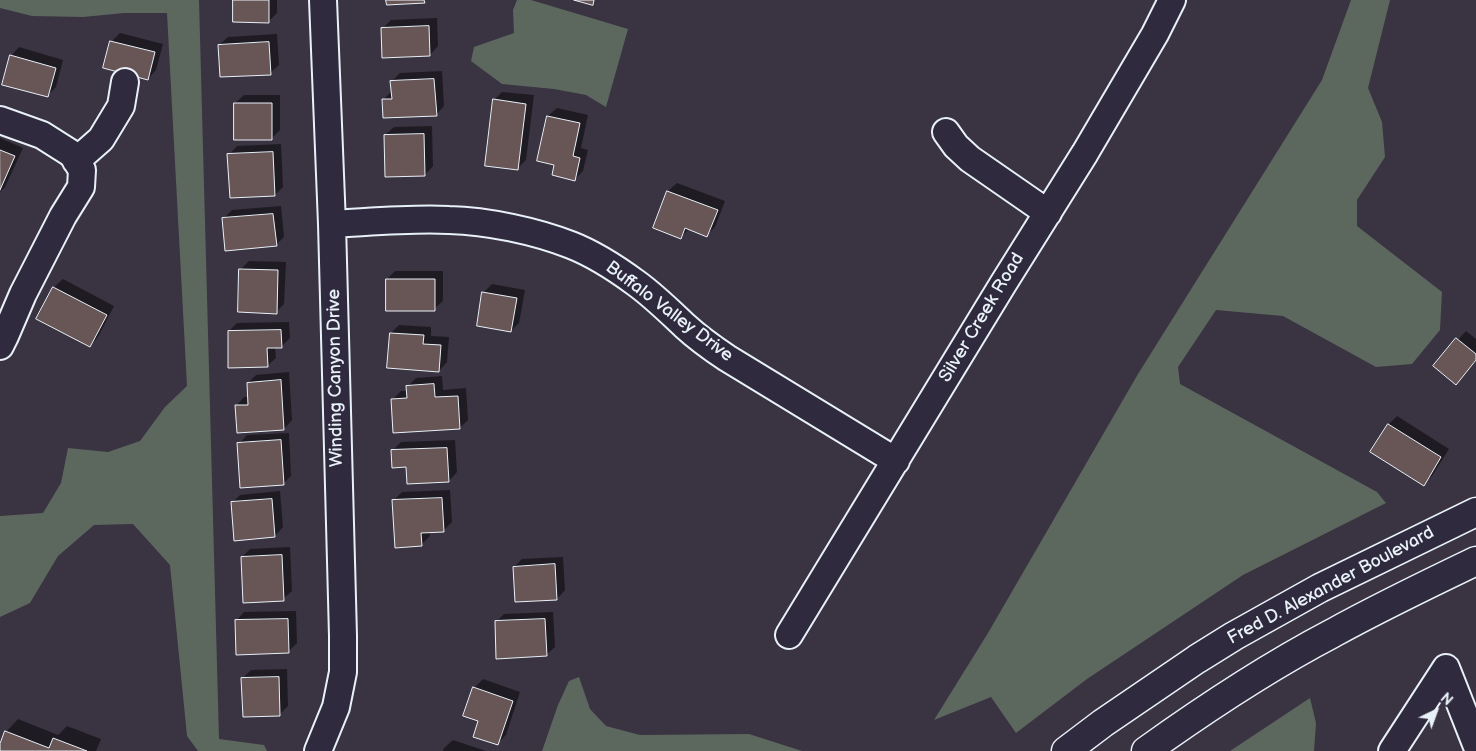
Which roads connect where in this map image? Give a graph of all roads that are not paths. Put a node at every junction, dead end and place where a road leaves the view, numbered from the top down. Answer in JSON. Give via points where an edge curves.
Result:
{"nodes":[{"id":1,"x":324,"y":0,"type":"edge"},
{"id":2,"x":1172,"y":0,"type":"edge"},
{"id":3,"x":125,"y":82,"type":"dead end"},
{"id":4,"x":0,"y":120,"type":"edge"},
{"id":5,"x":946,"y":132,"type":"dead end"},
{"id":6,"x":76,"y":161,"type":"junction"},
{"id":7,"x":1048,"y":213,"type":"junction"},
{"id":8,"x":332,"y":224,"type":"junction"},
{"id":9,"x":0,"y":346,"type":"edge"},
{"id":10,"x":896,"y":461,"type":"junction"},
{"id":11,"x":1476,"y":512,"type":"edge"},
{"id":12,"x":1476,"y":561,"type":"edge"},
{"id":13,"x":789,"y":635,"type":"dead end"},
{"id":14,"x":1476,"y":744,"type":"edge"},
{"id":15,"x":318,"y":751,"type":"edge"},
{"id":16,"x":1066,"y":751,"type":"edge"},
{"id":17,"x":1146,"y":751,"type":"edge"},
{"id":18,"x":1392,"y":751,"type":"edge"}],
"edges":[{"from":1,"to":8,"type":"street","name":"Winding Canyon Drive"},
{"from":2,"to":7,"type":"street","name":"Silver Creek Road"},
{"from":3,"to":6,"type":"street","via":[[122,106],[101,139]]},
{"from":4,"to":6,"type":"street","via":[[42,135],[72,154]]},
{"from":5,"to":7,"type":"street","via":[[970,159]]},
{"from":6,"to":9,"type":"street","via":[[82,170],[81,187],[22,294]]},
{"from":7,"to":10,"type":"street","name":"Silver Creek Road"},
{"from":8,"to":10,"type":"street","name":"Buffalo Valley Drive","via":[[450,220],[506,226],[587,252],[636,283],[707,345]]},
{"from":8,"to":15,"type":"street","name":"Winding Canyon Drive","via":[[344,636],[343,672],[336,706]]},
{"from":10,"to":13,"type":"street","name":"Silver Creek Road"},
{"from":11,"to":16,"type":"main road","name":"Fred D. Alexander Boulevard","via":[[1320,588],[1227,641]]},
{"from":12,"to":17,"type":"main road","via":[[1332,633],[1194,717]]},
{"from":14,"to":18,"type":"street","via":[[1446,668]]}]}
